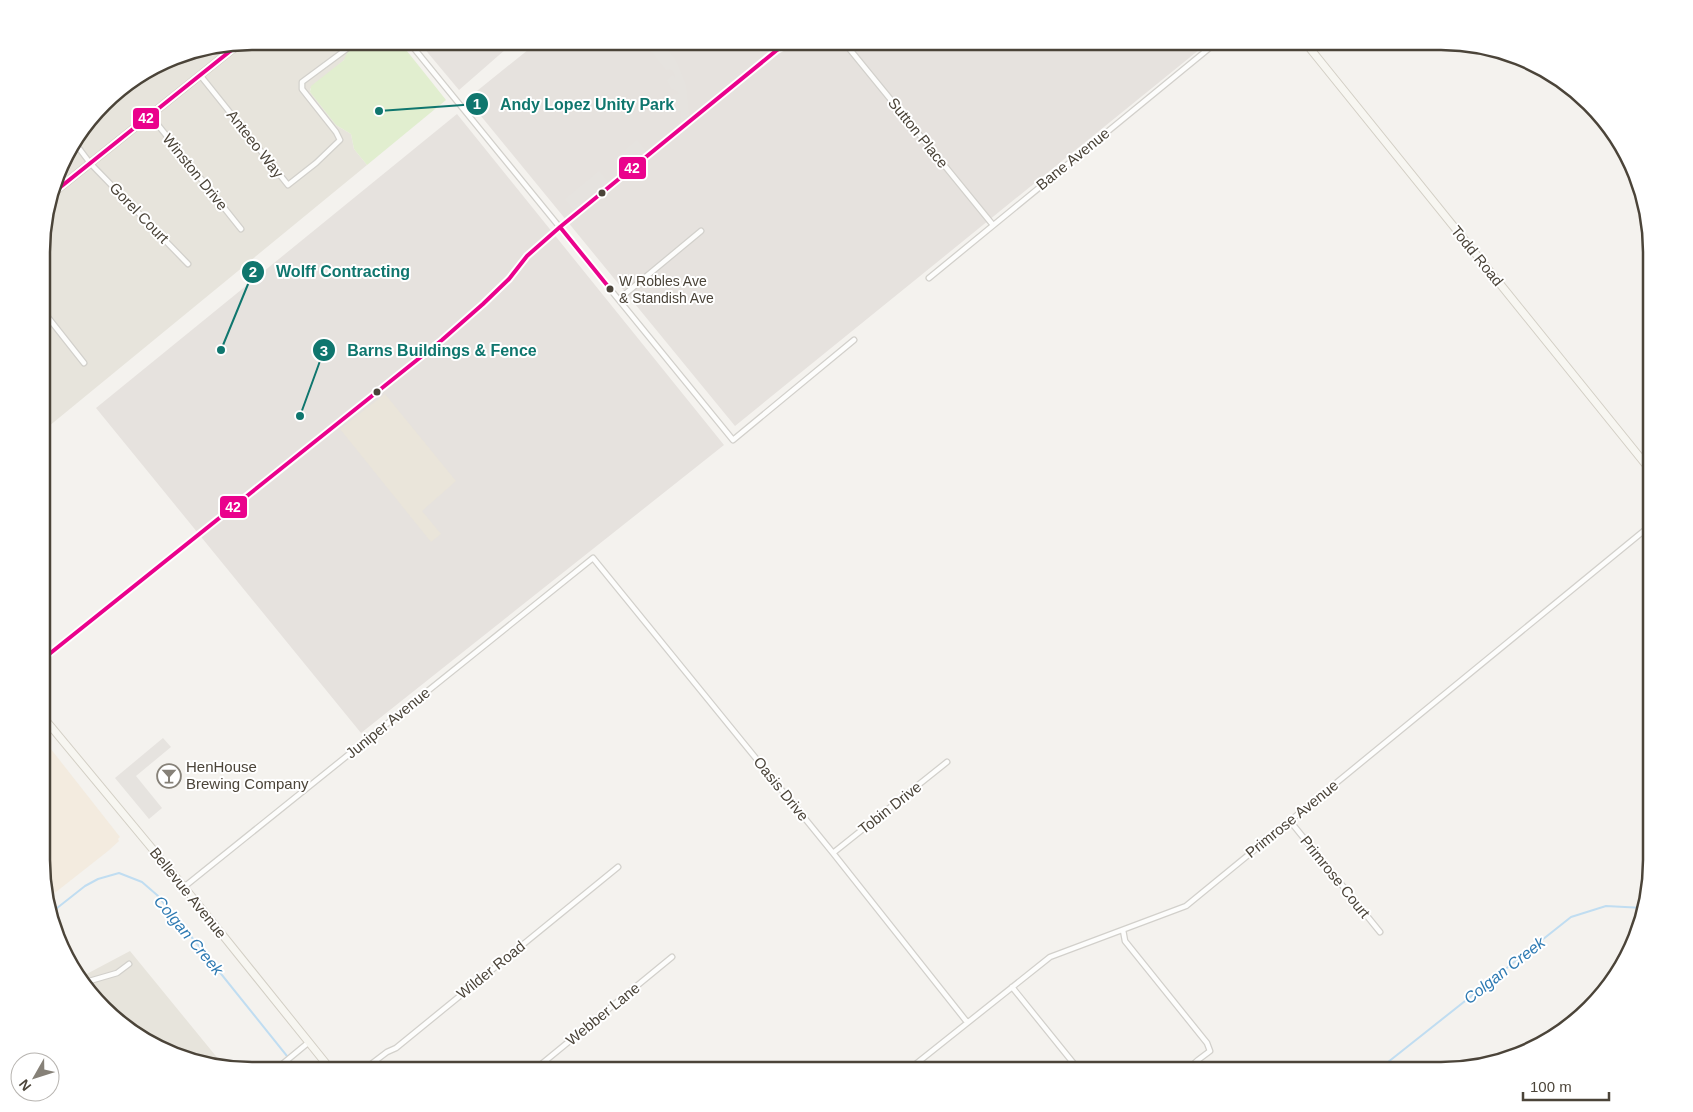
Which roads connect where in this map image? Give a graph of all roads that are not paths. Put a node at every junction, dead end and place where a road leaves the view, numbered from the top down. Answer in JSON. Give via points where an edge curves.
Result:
{"nodes":[{"id":1,"x":345,"y":50,"type":"edge"},
{"id":2,"x":415,"y":50,"type":"edge"},
{"id":3,"x":776,"y":50,"type":"edge"},
{"id":4,"x":850,"y":50,"type":"edge"},
{"id":5,"x":1207,"y":50,"type":"edge"},
{"id":6,"x":1311,"y":50,"type":"edge"},
{"id":7,"x":230,"y":51,"type":"edge"},
{"id":8,"x":200,"y":75,"type":"junction"},
{"id":9,"x":150,"y":115,"type":"junction"},
{"id":10,"x":79,"y":148,"type":"edge"},
{"id":11,"x":90,"y":163,"type":"junction"},
{"id":12,"x":61,"y":186,"type":"edge"},
{"id":13,"x":993,"y":225,"type":"junction"},
{"id":14,"x":560,"y":226,"type":"junction"},
{"id":15,"x":241,"y":229,"type":"dead end"},
{"id":16,"x":701,"y":231,"type":"dead end"},
{"id":17,"x":188,"y":264,"type":"dead end"},
{"id":18,"x":929,"y":278,"type":"dead end"},
{"id":19,"x":619,"y":299,"type":"junction"},
{"id":20,"x":50,"y":320,"type":"edge"},
{"id":21,"x":854,"y":340,"type":"dead end"},
{"id":22,"x":84,"y":363,"type":"dead end"},
{"id":23,"x":1643,"y":461,"type":"edge"},
{"id":24,"x":1643,"y":532,"type":"edge"},
{"id":25,"x":593,"y":558,"type":"joint"},
{"id":26,"x":50,"y":653,"type":"edge"},
{"id":27,"x":50,"y":725,"type":"edge"},
{"id":28,"x":948,"y":762,"type":"dead end"},
{"id":29,"x":1290,"y":821,"type":"junction"},
{"id":30,"x":833,"y":853,"type":"junction"},
{"id":31,"x":618,"y":867,"type":"dead end"},
{"id":32,"x":184,"y":887,"type":"junction"},
{"id":33,"x":1123,"y":930,"type":"junction"},
{"id":34,"x":1380,"y":932,"type":"dead end"},
{"id":35,"x":672,"y":957,"type":"dead end"},
{"id":36,"x":129,"y":964,"type":"dead end"},
{"id":37,"x":90,"y":981,"type":"edge"},
{"id":38,"x":1012,"y":987,"type":"junction"},
{"id":39,"x":968,"y":1022,"type":"junction"},
{"id":40,"x":309,"y":1042,"type":"junction"},
{"id":41,"x":284,"y":1062,"type":"edge"},
{"id":42,"x":325,"y":1062,"type":"edge"},
{"id":43,"x":374,"y":1062,"type":"edge"},
{"id":44,"x":544,"y":1062,"type":"edge"},
{"id":45,"x":917,"y":1062,"type":"edge"},
{"id":46,"x":1073,"y":1062,"type":"edge"},
{"id":47,"x":1196,"y":1062,"type":"edge"}],
"edges":[{"from":1,"to":8,"type":"street","name":"Anteeo Way","via":[[302,82],[302,90],[340,140],[288,185]]},
{"from":2,"to":14,"type":"street"},
{"from":3,"to":14,"type":"street"},
{"from":4,"to":13,"type":"street","name":"Sutton Place"},
{"from":5,"to":13,"type":"street","name":"Bane Avenue"},
{"from":6,"to":23,"type":"street","name":"Todd Road"},
{"from":7,"to":8,"type":"street"},
{"from":8,"to":9,"type":"street"},
{"from":9,"to":11,"type":"street"},
{"from":9,"to":15,"type":"street","name":"Winston Drive"},
{"from":10,"to":11,"type":"street","name":"Gorel Court"},
{"from":11,"to":12,"type":"street"},
{"from":11,"to":17,"type":"street","name":"Gorel Court"},
{"from":13,"to":18,"type":"street","name":"Bane Avenue"},
{"from":14,"to":19,"type":"street"},
{"from":14,"to":26,"type":"street","via":[[449,334]]},
{"from":16,"to":19,"type":"street"},
{"from":19,"to":21,"type":"street","via":[[732,440]]},
{"from":20,"to":22,"type":"street"},
{"from":24,"to":29,"type":"street","name":"Primrose Avenue"},
{"from":25,"to":30,"type":"street","name":"Oasis Drive"},
{"from":25,"to":32,"type":"street","name":"Juniper Avenue"},
{"from":27,"to":32,"type":"street","name":"Bellevue Avenue"},
{"from":28,"to":30,"type":"street","name":"Tobin Drive"},
{"from":29,"to":33,"type":"street","name":"Primrose Avenue","via":[[1186,906]]},
{"from":29,"to":34,"type":"street","name":"Primrose Court"},
{"from":30,"to":39,"type":"street","name":"Oasis Drive"},
{"from":31,"to":43,"type":"street","name":"Wilder Road","via":[[396,1048]]},
{"from":32,"to":40,"type":"street","name":"Bellevue Avenue"},
{"from":33,"to":38,"type":"street","name":"Primrose Avenue","via":[[1050,957]]},
{"from":33,"to":47,"type":"street","via":[[1125,941],[1208,1043],[1210,1051]]},
{"from":35,"to":44,"type":"street","name":"Webber Lane"},
{"from":36,"to":37,"type":"street","via":[[117,973]]},
{"from":38,"to":39,"type":"street","name":"Primrose Avenue"},
{"from":38,"to":46,"type":"street"},
{"from":39,"to":45,"type":"street","name":"Primrose Avenue"},
{"from":40,"to":41,"type":"street"},
{"from":40,"to":42,"type":"street","name":"Bellevue Avenue"}]}
